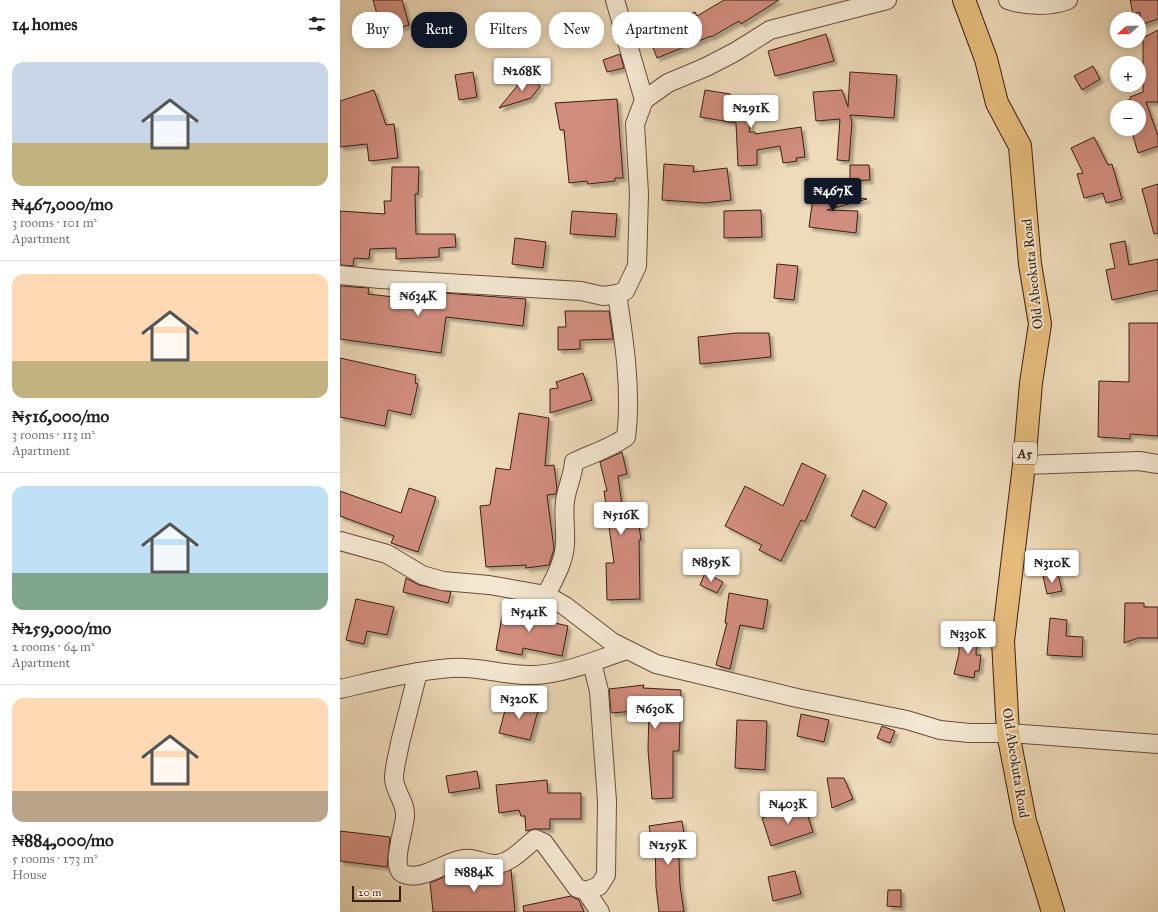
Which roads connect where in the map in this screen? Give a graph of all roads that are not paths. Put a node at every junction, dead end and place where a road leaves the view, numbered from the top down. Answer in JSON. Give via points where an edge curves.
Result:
{"nodes":[{"id":1,"x":615,"y":0,"type":"edge"},
{"id":2,"x":887,"y":0,"type":"edge"},
{"id":3,"x":964,"y":0,"type":"edge"},
{"id":4,"x":1008,"y":0,"type":"edge"},
{"id":5,"x":1068,"y":0,"type":"edge"},
{"id":6,"x":644,"y":100,"type":"junction"},
{"id":7,"x":340,"y":275,"type":"edge"},
{"id":8,"x":617,"y":294,"type":"junction"},
{"id":9,"x":1158,"y":464,"type":"edge"},
{"id":10,"x":1024,"y":465,"type":"junction"},
{"id":11,"x":340,"y":541,"type":"edge"},
{"id":12,"x":546,"y":595,"type":"junction"},
{"id":13,"x":626,"y":650,"type":"junction"},
{"id":14,"x":592,"y":662,"type":"junction"},
{"id":15,"x":418,"y":672,"type":"junction"},
{"id":16,"x":340,"y":688,"type":"edge"},
{"id":17,"x":1008,"y":732,"type":"junction"},
{"id":18,"x":1158,"y":744,"type":"edge"},
{"id":19,"x":586,"y":891,"type":"junction"},
{"id":20,"x":600,"y":912,"type":"edge"},
{"id":21,"x":1053,"y":912,"type":"edge"}],
"edges":[{"from":1,"to":6,"type":"street"},
{"from":2,"to":6,"type":"street","via":[[770,30],[735,52],[668,83]]},
{"from":3,"to":10,"type":"highway","name":"Old Abeokuta Road","number":"A5","via":[[986,58],[997,103],[1020,146],[1030,264],[1040,324]]},
{"from":4,"to":5,"type":"street","via":[[1035,5]]},
{"from":6,"to":8,"type":"street","via":[[634,124],[639,194],[637,266],[625,290]]},
{"from":7,"to":8,"type":"street","via":[[581,291],[603,296]]},
{"from":8,"to":12,"type":"street","via":[[626,370],[626,437],[574,462],[565,500],[565,544],[561,565]]},
{"from":9,"to":10,"type":"street","via":[[1138,461]]},
{"from":10,"to":17,"type":"highway","name":"Old Abeokuta Road","number":"A5","via":[[1003,641]]},
{"from":11,"to":12,"type":"street","via":[[386,554],[404,566],[443,581],[489,585]]},
{"from":12,"to":13,"type":"street"},
{"from":13,"to":14,"type":"street"},
{"from":13,"to":17,"type":"street","via":[[656,664],[797,698],[907,720],[940,730],[969,733]]},
{"from":14,"to":15,"type":"street","via":[[544,674],[528,675],[472,667]]},
{"from":14,"to":19,"type":"street","via":[[599,692],[606,793],[606,875],[599,886]]},
{"from":15,"to":16,"type":"street"},
{"from":15,"to":19,"type":"street","via":[[394,767],[395,785],[404,806],[405,816],[398,849],[400,872],[423,874],[467,858],[494,864],[505,862],[535,839],[544,842],[576,888]]},
{"from":17,"to":18,"type":"street"},
{"from":17,"to":21,"type":"highway","name":"Old Abeokuta Road","number":"A5","via":[[1025,821]]},
{"from":19,"to":20,"type":"street"}]}
